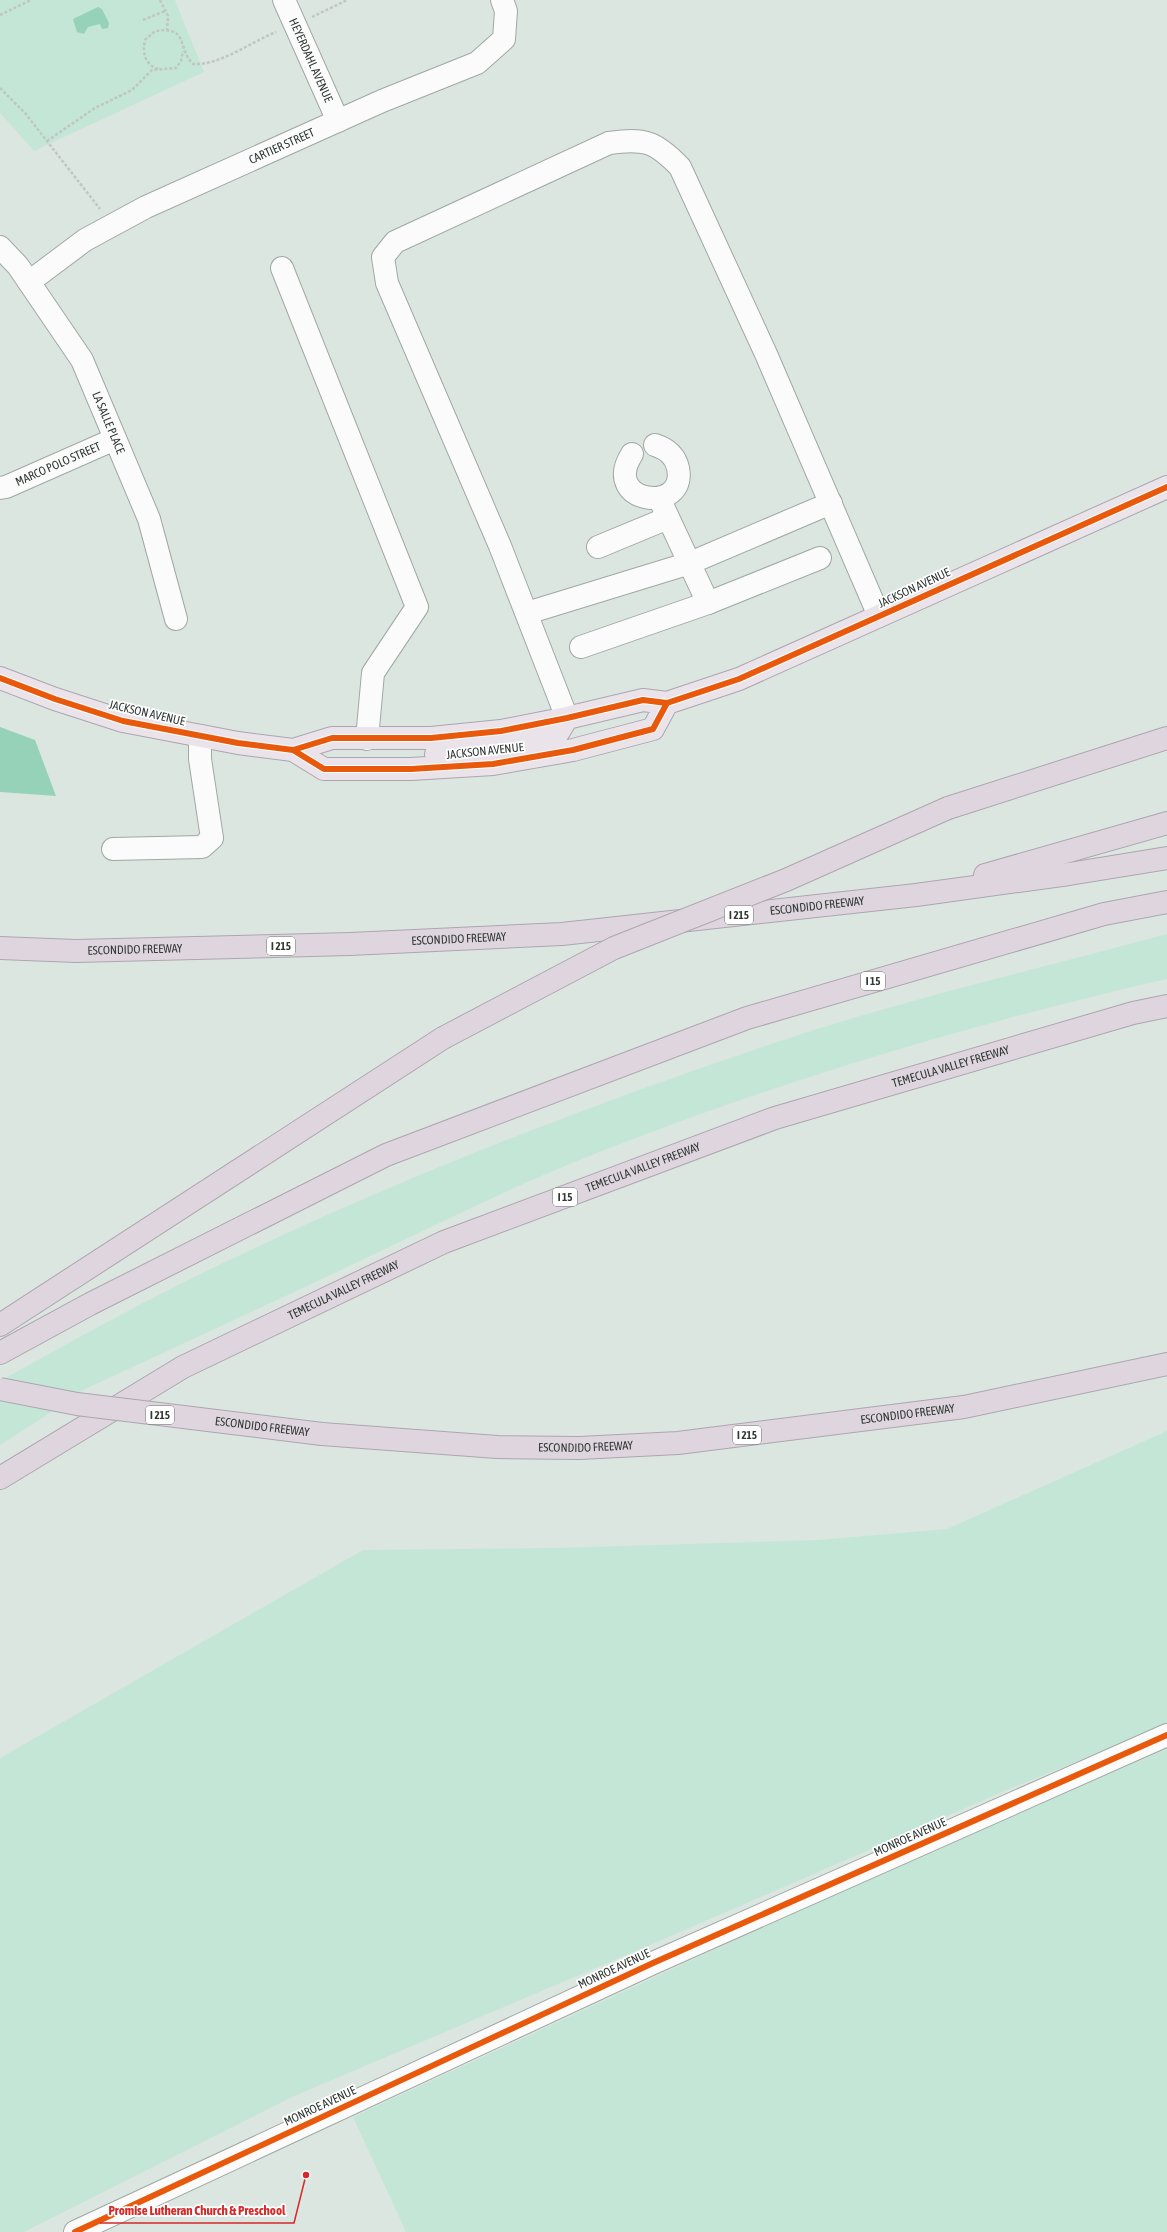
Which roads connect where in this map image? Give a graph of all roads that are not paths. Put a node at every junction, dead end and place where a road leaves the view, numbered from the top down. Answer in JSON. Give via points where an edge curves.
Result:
{"nodes":[{"id":1,"x":284,"y":0,"type":"edge"},
{"id":2,"x":502,"y":0,"type":"edge"},
{"id":3,"x":338,"y":121,"type":"junction"},
{"id":4,"x":0,"y":247,"type":"edge"},
{"id":5,"x":282,"y":268,"type":"dead end"},
{"id":6,"x":29,"y":282,"type":"junction"},
{"id":7,"x":115,"y":439,"type":"junction"},
{"id":8,"x":655,"y":445,"type":"dead end"},
{"id":9,"x":632,"y":454,"type":"dead end"},
{"id":10,"x":1167,"y":487,"type":"edge"},
{"id":11,"x":0,"y":488,"type":"edge"},
{"id":12,"x":659,"y":498,"type":"junction"},
{"id":13,"x":831,"y":503,"type":"junction"},
{"id":14,"x":668,"y":518,"type":"junction"},
{"id":15,"x":598,"y":548,"type":"dead end"},
{"id":16,"x":820,"y":558,"type":"dead end"},
{"id":17,"x":690,"y":563,"type":"junction"},
{"id":18,"x":708,"y":603,"type":"junction"},
{"id":19,"x":527,"y":613,"type":"junction"},
{"id":20,"x":879,"y":616,"type":"junction"},
{"id":21,"x":176,"y":619,"type":"dead end"},
{"id":22,"x":581,"y":647,"type":"dead end"},
{"id":23,"x":0,"y":678,"type":"edge"},
{"id":24,"x":667,"y":703,"type":"junction"},
{"id":25,"x":568,"y":718,"type":"junction"},
{"id":26,"x":200,"y":736,"type":"junction"},
{"id":27,"x":1167,"y":738,"type":"edge"},
{"id":28,"x":367,"y":739,"type":"junction"},
{"id":29,"x":293,"y":750,"type":"junction"},
{"id":30,"x":372,"y":770,"type":"junction"},
{"id":31,"x":1167,"y":823,"type":"edge"},
{"id":32,"x":113,"y":849,"type":"dead end"},
{"id":33,"x":1167,"y":858,"type":"edge"},
{"id":34,"x":916,"y":895,"type":"junction"},
{"id":35,"x":1167,"y":902,"type":"edge"},
{"id":36,"x":0,"y":948,"type":"edge"},
{"id":37,"x":1167,"y":1006,"type":"edge"},
{"id":38,"x":0,"y":1325,"type":"edge"},
{"id":39,"x":0,"y":1353,"type":"edge"},
{"id":40,"x":1167,"y":1364,"type":"edge"},
{"id":41,"x":0,"y":1389,"type":"edge"},
{"id":42,"x":0,"y":1478,"type":"edge"},
{"id":43,"x":1167,"y":1735,"type":"edge"},
{"id":44,"x":75,"y":2232,"type":"edge"}],
"edges":[{"from":1,"to":3,"type":"street","name":"HEYERDAHL AVENUE"},
{"from":2,"to":3,"type":"street","name":"CARTIER STREET","via":[[506,11],[504,39],[477,62]]},
{"from":3,"to":6,"type":"street","name":"CARTIER STREET","via":[[146,207],[85,240]]},
{"from":4,"to":6,"type":"street","name":"LA SALLE PLACE"},
{"from":5,"to":28,"type":"street","via":[[417,607],[373,673]]},
{"from":6,"to":7,"type":"street","name":"LA SALLE PLACE","via":[[82,360]]},
{"from":7,"to":11,"type":"street","name":"MARCO POLO STREET"},
{"from":7,"to":21,"type":"street","name":"LA SALLE PLACE","via":[[150,519]]},
{"from":8,"to":12,"type":"street","via":[[672,454],[679,470],[674,488]]},
{"from":9,"to":12,"type":"street","via":[[625,470],[629,486],[642,498]]},
{"from":10,"to":20,"type":"main road","name":"JACKSON AVENUE"},
{"from":12,"to":14,"type":"street"},
{"from":13,"to":17,"type":"street"},
{"from":13,"to":19,"type":"street","via":[[680,167],[664,150],[635,139],[609,143],[395,242],[383,257],[387,283]]},
{"from":13,"to":20,"type":"street"},
{"from":14,"to":15,"type":"street"},
{"from":14,"to":17,"type":"street"},
{"from":16,"to":18,"type":"street"},
{"from":17,"to":18,"type":"street"},
{"from":17,"to":19,"type":"street"},
{"from":18,"to":22,"type":"street"},
{"from":19,"to":25,"type":"street"},
{"from":20,"to":24,"type":"main road","name":"JACKSON AVENUE","via":[[740,678]]},
{"from":23,"to":26,"type":"main road","name":"JACKSON AVENUE","via":[[123,721]]},
{"from":24,"to":25,"type":"main road","name":"JACKSON AVENUE","via":[[643,700]]},
{"from":24,"to":30,"type":"main road","name":"JACKSON AVENUE","via":[[652,729],[573,750],[493,764]]},
{"from":25,"to":28,"type":"main road","name":"JACKSON AVENUE","via":[[501,730],[446,736]]},
{"from":25,"to":30,"type":"main road","via":[[558,733],[544,740],[432,754],[400,755]]},
{"from":26,"to":29,"type":"main road","name":"JACKSON AVENUE"},
{"from":26,"to":32,"type":"street","via":[[200,760],[212,838],[202,847]]},
{"from":27,"to":38,"type":"highway","bridge":true,"via":[[948,808],[786,880],[614,948],[442,1038]]},
{"from":28,"to":29,"type":"main road","name":"JACKSON AVENUE","via":[[332,738]]},
{"from":29,"to":30,"type":"main road","name":"JACKSON AVENUE","via":[[324,769]]},
{"from":31,"to":34,"type":"highway"},
{"from":33,"to":34,"type":"highway"},
{"from":34,"to":36,"type":"highway","name":"ESCONDIDO FREEWAY","number":"I 215","via":[[562,934],[350,944],[76,952]]},
{"from":35,"to":39,"type":"highway","number":"I 15","via":[[1104,914],[747,1018],[386,1155],[90,1304]]},
{"from":37,"to":42,"type":"highway","name":"TEMECULA VALLEY FREEWAY","number":"I 15","via":[[1133,1012],[775,1118],[444,1242],[183,1367]]},
{"from":40,"to":41,"type":"highway","name":"ESCONDIDO FREEWAY","number":"I 215","bridge":true,"via":[[964,1407],[678,1443],[580,1448],[497,1447],[322,1434],[76,1404]]},
{"from":43,"to":44,"type":"street","name":"MONROE AVENUE","via":[[661,1960]]}]}
